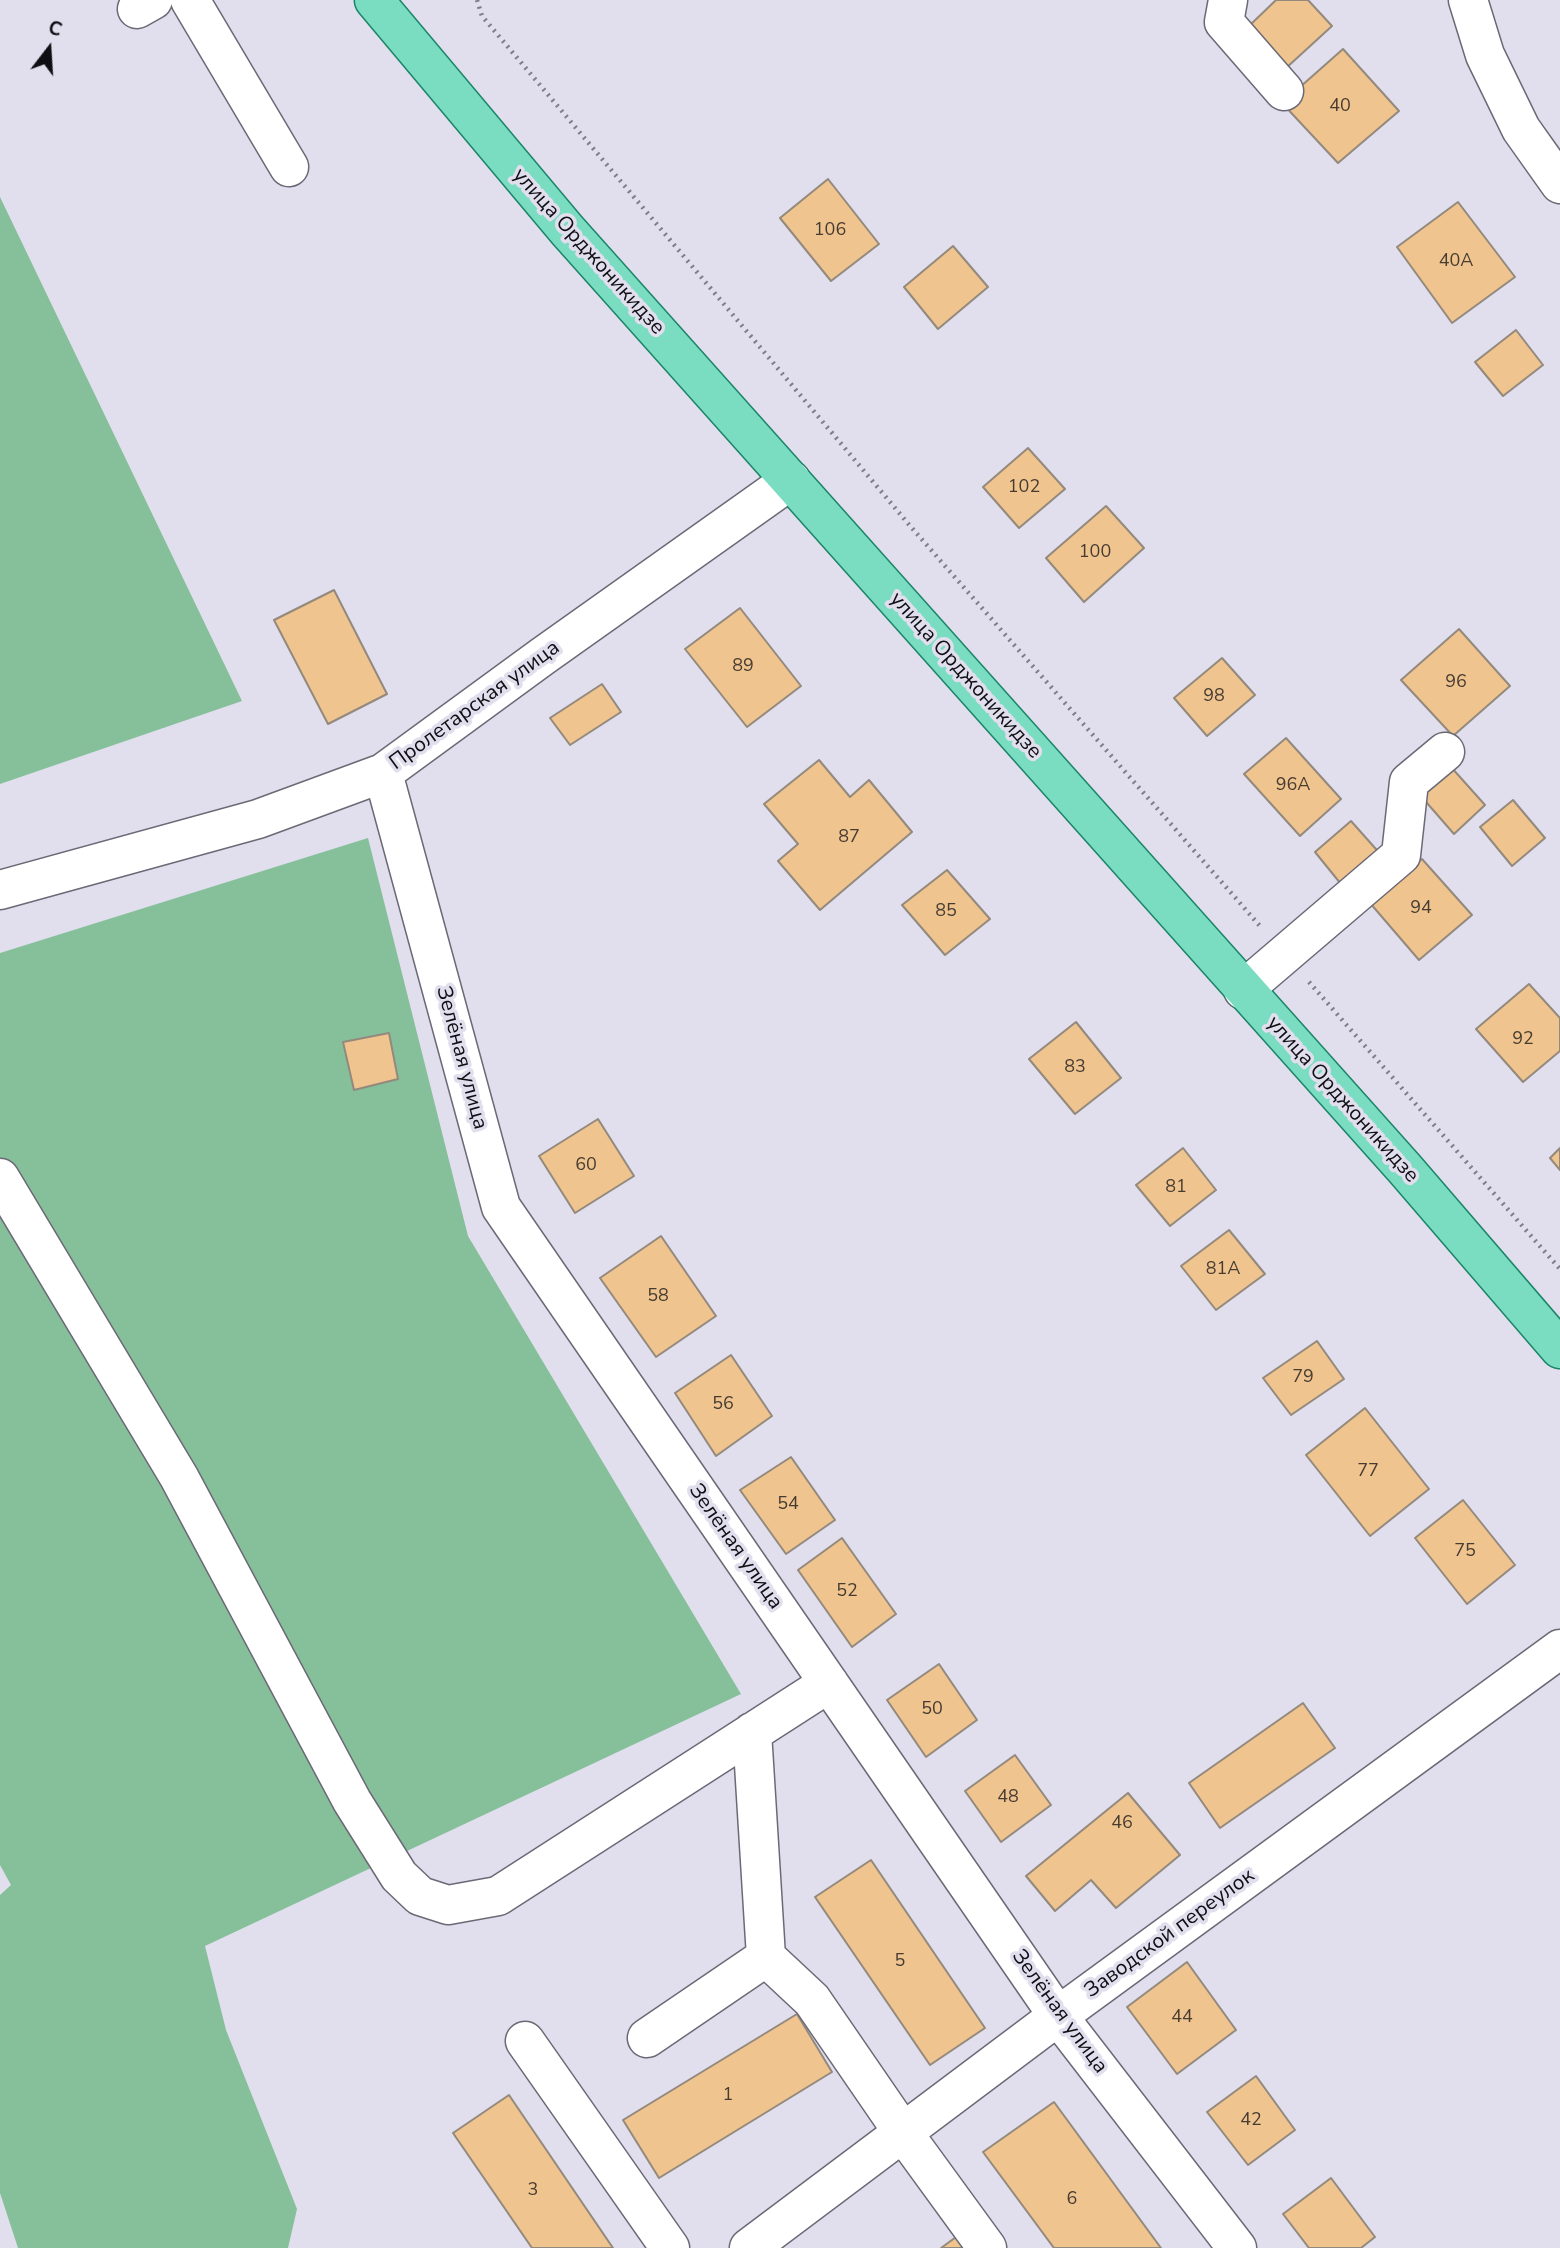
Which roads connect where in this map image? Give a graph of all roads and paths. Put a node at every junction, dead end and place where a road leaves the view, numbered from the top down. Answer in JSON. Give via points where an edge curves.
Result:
{"nodes":[{"id":1,"x":190,"y":0,"type":"edge"},
{"id":2,"x":374,"y":0,"type":"edge"},
{"id":3,"x":477,"y":0,"type":"edge"},
{"id":4,"x":1228,"y":0,"type":"edge"},
{"id":5,"x":1468,"y":0,"type":"edge"},
{"id":6,"x":1284,"y":91,"type":"dead end"},
{"id":7,"x":289,"y":167,"type":"dead end"},
{"id":8,"x":1560,"y":184,"type":"edge"},
{"id":9,"x":791,"y":480,"type":"junction"},
{"id":10,"x":1445,"y":752,"type":"dead end"},
{"id":11,"x":383,"y":772,"type":"junction"},
{"id":12,"x":0,"y":890,"type":"edge"},
{"id":13,"x":1285,"y":954,"type":"junction"},
{"id":14,"x":1243,"y":990,"type":"junction"},
{"id":15,"x":0,"y":1178,"type":"edge"},
{"id":16,"x":1560,"y":1269,"type":"edge"},
{"id":17,"x":1560,"y":1349,"type":"edge"},
{"id":18,"x":1560,"y":1649,"type":"edge"},
{"id":19,"x":829,"y":1683,"type":"junction"},
{"id":20,"x":752,"y":1732,"type":"junction"},
{"id":21,"x":766,"y":1956,"type":"junction"},
{"id":22,"x":1058,"y":2016,"type":"junction"},
{"id":23,"x":647,"y":2038,"type":"dead end"},
{"id":24,"x":525,"y":2041,"type":"dead end"},
{"id":25,"x":904,"y":2134,"type":"junction"},
{"id":26,"x":670,"y":2248,"type":"edge"},
{"id":27,"x":749,"y":2248,"type":"edge"},
{"id":28,"x":987,"y":2248,"type":"edge"},
{"id":29,"x":1237,"y":2248,"type":"edge"}],
"edges":[{"from":1,"to":7,"type":"street"},
{"from":2,"to":9,"type":"main road","name":"улица Орджоникидзе","via":[[515,171]]},
{"from":3,"to":13,"type":"path","via":[[482,16],[911,527]]},
{"from":4,"to":6,"type":"street","via":[[1224,22]]},
{"from":5,"to":8,"type":"street","via":[[1485,55],[1515,117]]},
{"from":9,"to":11,"type":"street","name":"Пролетарская улица"},
{"from":9,"to":14,"type":"main road","name":"улица Орджоникидзе"},
{"from":10,"to":13,"type":"street","via":[[1409,782],[1401,855]]},
{"from":11,"to":12,"type":"street","name":"Пролетарская улица","via":[[258,819]]},
{"from":11,"to":19,"type":"street","name":"Зелёная улица","via":[[501,1207]]},
{"from":13,"to":14,"type":"street"},
{"from":13,"to":16,"type":"path"},
{"from":14,"to":17,"type":"main road","name":"улица Орджоникидзе"},
{"from":15,"to":20,"type":"street","via":[[179,1477],[352,1801],[399,1876],[420,1896],[448,1905],[498,1896]]},
{"from":18,"to":22,"type":"street","name":"Заводской переулок"},
{"from":19,"to":20,"type":"street"},
{"from":19,"to":22,"type":"street","name":"Зелёная улица"},
{"from":20,"to":21,"type":"street"},
{"from":21,"to":23,"type":"street"},
{"from":21,"to":25,"type":"street","via":[[812,2000]]},
{"from":22,"to":25,"type":"street","name":"Заводской переулок"},
{"from":22,"to":29,"type":"street","name":"Зелёная улица"},
{"from":24,"to":26,"type":"street"},
{"from":25,"to":27,"type":"street","name":"Заводской переулок"},
{"from":25,"to":28,"type":"street"}]}
